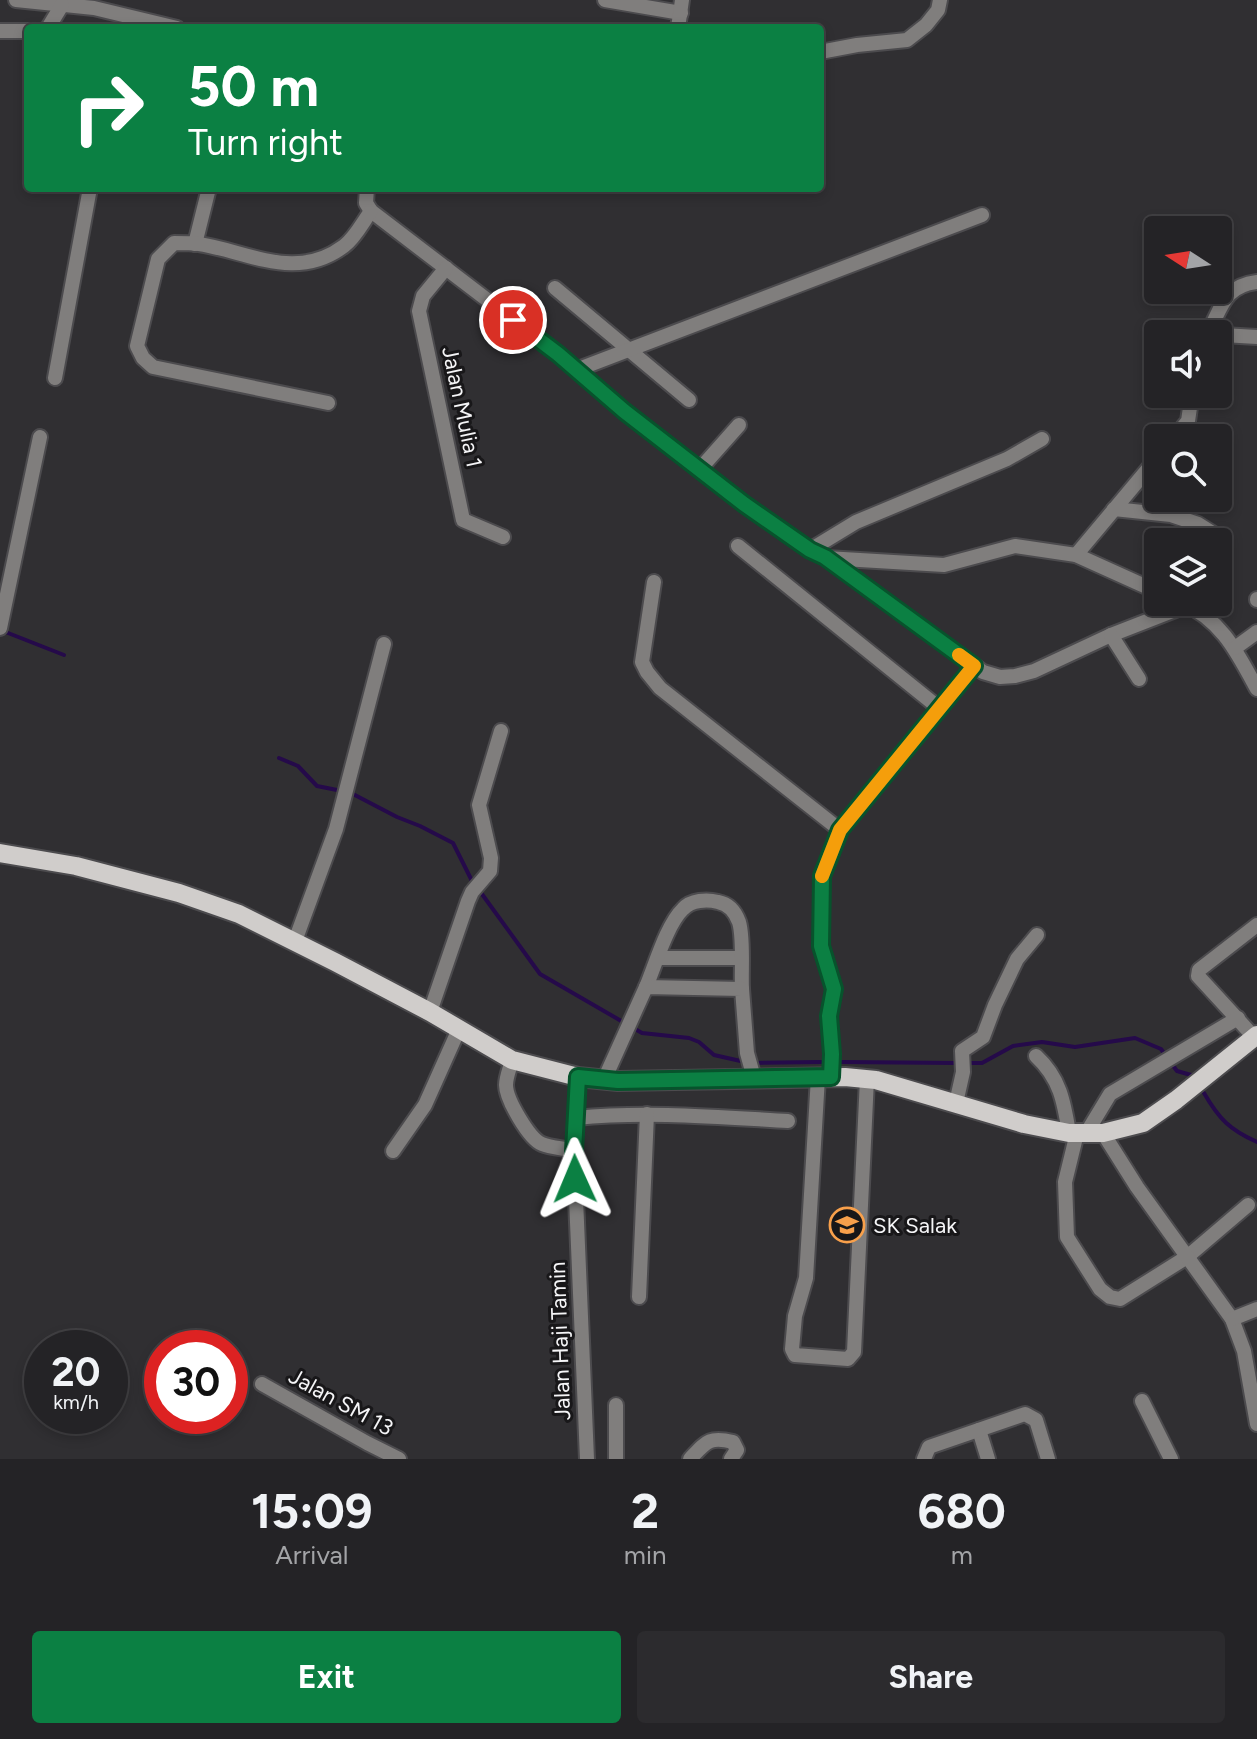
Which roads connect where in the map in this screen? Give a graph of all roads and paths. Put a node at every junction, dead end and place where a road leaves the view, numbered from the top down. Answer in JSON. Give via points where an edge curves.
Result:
{"nodes":[{"id":1,"x":16,"y":0,"type":"edge"},
{"id":2,"x":605,"y":0,"type":"edge"},
{"id":3,"x":940,"y":0,"type":"edge"},
{"id":4,"x":62,"y":5,"type":"junction"},
{"id":5,"x":680,"y":14,"type":"edge"},
{"id":6,"x":123,"y":22,"type":"edge"},
{"id":7,"x":50,"y":24,"type":"edge"},
{"id":8,"x":0,"y":31,"type":"edge"},
{"id":9,"x":24,"y":31,"type":"edge"},
{"id":10,"x":824,"y":51,"type":"edge"},
{"id":11,"x":89,"y":192,"type":"edge"},
{"id":12,"x":208,"y":192,"type":"edge"},
{"id":13,"x":367,"y":192,"type":"edge"},
{"id":14,"x":371,"y":211,"type":"junction"},
{"id":15,"x":982,"y":215,"type":"dead end"},
{"id":16,"x":195,"y":244,"type":"junction"},
{"id":17,"x":446,"y":268,"type":"junction"},
{"id":18,"x":1257,"y":282,"type":"edge"},
{"id":19,"x":555,"y":288,"type":"dead end"},
{"id":20,"x":1215,"y":320,"type":"edge"},
{"id":21,"x":1232,"y":336,"type":"edge"},
{"id":22,"x":1257,"y":337,"type":"edge"},
{"id":23,"x":629,"y":350,"type":"junction"},
{"id":24,"x":576,"y":370,"type":"junction"},
{"id":25,"x":55,"y":378,"type":"dead end"},
{"id":26,"x":689,"y":400,"type":"dead end"},
{"id":27,"x":328,"y":403,"type":"dead end"},
{"id":28,"x":739,"y":425,"type":"dead end"},
{"id":29,"x":40,"y":437,"type":"dead end"},
{"id":30,"x":1042,"y":439,"type":"dead end"},
{"id":31,"x":700,"y":469,"type":"junction"},
{"id":32,"x":1144,"y":474,"type":"edge"},
{"id":33,"x":1114,"y":509,"type":"junction"},
{"id":34,"x":1204,"y":528,"type":"edge"},
{"id":35,"x":503,"y":537,"type":"dead end"},
{"id":36,"x":738,"y":546,"type":"dead end"},
{"id":37,"x":810,"y":550,"type":"junction"},
{"id":38,"x":1076,"y":555,"type":"junction"},
{"id":39,"x":825,"y":557,"type":"junction"},
{"id":40,"x":654,"y":582,"type":"dead end"},
{"id":41,"x":1144,"y":586,"type":"edge"},
{"id":42,"x":1156,"y":616,"type":"edge"},
{"id":43,"x":1202,"y":616,"type":"edge"},
{"id":44,"x":1,"y":623,"type":"edge"},
{"id":45,"x":1257,"y":632,"type":"edge"},
{"id":46,"x":1111,"y":635,"type":"junction"},
{"id":47,"x":384,"y":644,"type":"dead end"},
{"id":48,"x":1235,"y":648,"type":"junction"},
{"id":49,"x":974,"y":666,"type":"junction"},
{"id":50,"x":1139,"y":679,"type":"dead end"},
{"id":51,"x":1257,"y":689,"type":"edge"},
{"id":52,"x":939,"y":708,"type":"junction"},
{"id":53,"x":501,"y":731,"type":"dead end"},
{"id":54,"x":840,"y":830,"type":"junction"},
{"id":55,"x":0,"y":853,"type":"edge"},
{"id":56,"x":1257,"y":925,"type":"edge"},
{"id":57,"x":1037,"y":935,"type":"dead end"},
{"id":58,"x":295,"y":941,"type":"junction"},
{"id":59,"x":658,"y":958,"type":"junction"},
{"id":60,"x":741,"y":958,"type":"junction"},
{"id":61,"x":646,"y":987,"type":"junction"},
{"id":62,"x":742,"y":989,"type":"junction"},
{"id":63,"x":430,"y":1012,"type":"junction"},
{"id":64,"x":1238,"y":1018,"type":"junction"},
{"id":65,"x":459,"y":1029,"type":"junction"},
{"id":66,"x":1256,"y":1036,"type":"edge"},
{"id":67,"x":1036,"y":1056,"type":"dead end"},
{"id":68,"x":512,"y":1060,"type":"junction"},
{"id":69,"x":753,"y":1075,"type":"junction"},
{"id":70,"x":578,"y":1077,"type":"junction"},
{"id":71,"x":825,"y":1077,"type":"junction"},
{"id":72,"x":867,"y":1079,"type":"junction"},
{"id":73,"x":604,"y":1080,"type":"junction"},
{"id":74,"x":956,"y":1103,"type":"junction"},
{"id":75,"x":647,"y":1114,"type":"junction"},
{"id":76,"x":576,"y":1118,"type":"junction"},
{"id":77,"x":788,"y":1121,"type":"dead end"},
{"id":78,"x":1084,"y":1133,"type":"junction"},
{"id":79,"x":393,"y":1151,"type":"dead end"},
{"id":80,"x":574,"y":1151,"type":"junction"},
{"id":81,"x":1248,"y":1205,"type":"dead end"},
{"id":82,"x":1187,"y":1257,"type":"junction"},
{"id":83,"x":639,"y":1297,"type":"dead end"},
{"id":84,"x":1257,"y":1309,"type":"edge"},
{"id":85,"x":1232,"y":1319,"type":"junction"},
{"id":86,"x":262,"y":1384,"type":"dead end"},
{"id":87,"x":1142,"y":1401,"type":"dead end"},
{"id":88,"x":616,"y":1405,"type":"dead end"},
{"id":89,"x":1257,"y":1424,"type":"edge"},
{"id":90,"x":979,"y":1430,"type":"junction"},
{"id":91,"x":399,"y":1459,"type":"edge"},
{"id":92,"x":587,"y":1459,"type":"edge"},
{"id":93,"x":616,"y":1459,"type":"edge"},
{"id":94,"x":690,"y":1459,"type":"edge"},
{"id":95,"x":731,"y":1459,"type":"edge"},
{"id":96,"x":924,"y":1459,"type":"edge"},
{"id":97,"x":988,"y":1459,"type":"edge"},
{"id":98,"x":1048,"y":1459,"type":"edge"},
{"id":99,"x":1171,"y":1459,"type":"edge"}],
"edges":[{"from":1,"to":4,"type":"street"},
{"from":2,"to":5,"type":"street"},
{"from":3,"to":10,"type":"street","via":[[926,25],[907,40]]},
{"from":4,"to":6,"type":"street","via":[[94,8]]},
{"from":4,"to":7,"type":"street"},
{"from":8,"to":9,"type":"street"},
{"from":11,"to":25,"type":"street"},
{"from":12,"to":16,"type":"street"},
{"from":13,"to":14,"type":"street"},
{"from":14,"to":16,"type":"street","via":[[346,245],[318,261],[290,265]]},
{"from":14,"to":17,"type":"street"},
{"from":15,"to":23,"type":"street"},
{"from":16,"to":27,"type":"street","via":[[174,243],[158,259],[137,346],[143,358],[153,367]]},
{"from":17,"to":24,"type":"street"},
{"from":17,"to":35,"type":"street","name":"Jalan Mulia 1","via":[[423,296],[419,311],[428,356],[463,520]]},
{"from":18,"to":20,"type":"street","via":[[1229,293]]},
{"from":19,"to":23,"type":"street"},
{"from":21,"to":22,"type":"street"},
{"from":23,"to":24,"type":"street"},
{"from":23,"to":26,"type":"street"},
{"from":24,"to":31,"type":"street"},
{"from":28,"to":31,"type":"street"},
{"from":29,"to":44,"type":"street"},
{"from":30,"to":37,"type":"street","via":[[1007,459],[856,522]]},
{"from":31,"to":37,"type":"street"},
{"from":32,"to":33,"type":"street"},
{"from":33,"to":34,"type":"street","via":[[1171,515]]},
{"from":33,"to":38,"type":"street"},
{"from":36,"to":52,"type":"street"},
{"from":37,"to":39,"type":"street"},
{"from":38,"to":39,"type":"street","via":[[1015,546],[944,565]]},
{"from":38,"to":41,"type":"street"},
{"from":39,"to":49,"type":"street"},
{"from":40,"to":54,"type":"street","via":[[642,662],[647,672],[660,688]]},
{"from":42,"to":46,"type":"street"},
{"from":43,"to":48,"type":"street"},
{"from":45,"to":48,"type":"street"},
{"from":46,"to":49,"type":"street","via":[[1015,676],[1000,677]]},
{"from":46,"to":50,"type":"street"},
{"from":47,"to":58,"type":"street","via":[[336,829]]},
{"from":48,"to":51,"type":"street"},
{"from":49,"to":52,"type":"street"},
{"from":52,"to":54,"type":"street"},
{"from":53,"to":63,"type":"street","via":[[479,805],[490,871],[476,886]]},
{"from":54,"to":71,"type":"street","via":[[822,876],[821,946],[834,989],[829,1016],[832,1054]]},
{"from":55,"to":58,"type":"main road","via":[[179,893]]},
{"from":56,"to":64,"type":"street","via":[[1199,970],[1198,976]]},
{"from":57,"to":74,"type":"street","via":[[1017,959],[983,1037],[962,1051]]},
{"from":58,"to":63,"type":"main road"},
{"from":59,"to":60,"type":"street"},
{"from":59,"to":60,"type":"street","via":[[683,909],[713,900],[733,909],[738,919]]},
{"from":59,"to":61,"type":"street"},
{"from":60,"to":62,"type":"street"},
{"from":61,"to":62,"type":"street"},
{"from":61,"to":73,"type":"street"},
{"from":62,"to":69,"type":"street"},
{"from":63,"to":65,"type":"main road"},
{"from":64,"to":66,"type":"street"},
{"from":64,"to":78,"type":"street","via":[[1110,1094]]},
{"from":65,"to":68,"type":"main road"},
{"from":65,"to":79,"type":"street","via":[[425,1105]]},
{"from":66,"to":78,"type":"main road","via":[[1143,1123]]},
{"from":67,"to":78,"type":"street","via":[[1047,1065]]},
{"from":68,"to":70,"type":"main road"},
{"from":68,"to":80,"type":"street","via":[[507,1094],[527,1129],[543,1144]]},
{"from":69,"to":71,"type":"main road"},
{"from":69,"to":73,"type":"main road"},
{"from":70,"to":73,"type":"main road"},
{"from":70,"to":76,"type":"street","name":"Jalan Haji Tamin"},
{"from":71,"to":72,"type":"main road"},
{"from":71,"to":72,"type":"street","via":[[806,1278],[792,1349],[795,1355],[848,1359],[854,1352]]},
{"from":72,"to":74,"type":"main road"},
{"from":74,"to":78,"type":"main road","via":[[1024,1124]]},
{"from":75,"to":76,"type":"street"},
{"from":75,"to":77,"type":"street"},
{"from":75,"to":83,"type":"street"},
{"from":76,"to":80,"type":"street","name":"Jalan Haji Tamin"},
{"from":78,"to":82,"type":"street","via":[[1137,1187]]},
{"from":78,"to":82,"type":"street","via":[[1065,1182],[1067,1237],[1100,1289],[1120,1299]]},
{"from":80,"to":92,"type":"street","name":"Jalan Haji Tamin"},
{"from":81,"to":82,"type":"street"},
{"from":82,"to":85,"type":"street"},
{"from":84,"to":85,"type":"street"},
{"from":85,"to":89,"type":"street","via":[[1244,1351]]},
{"from":86,"to":91,"type":"street","name":"Jalan SM 13"},
{"from":87,"to":99,"type":"street"},
{"from":88,"to":93,"type":"street"},
{"from":90,"to":96,"type":"street","via":[[929,1447]]},
{"from":90,"to":97,"type":"street"},
{"from":90,"to":98,"type":"street","via":[[1031,1416]]},
{"from":94,"to":95,"type":"street","via":[[718,1438],[733,1442],[737,1450]]}]}
